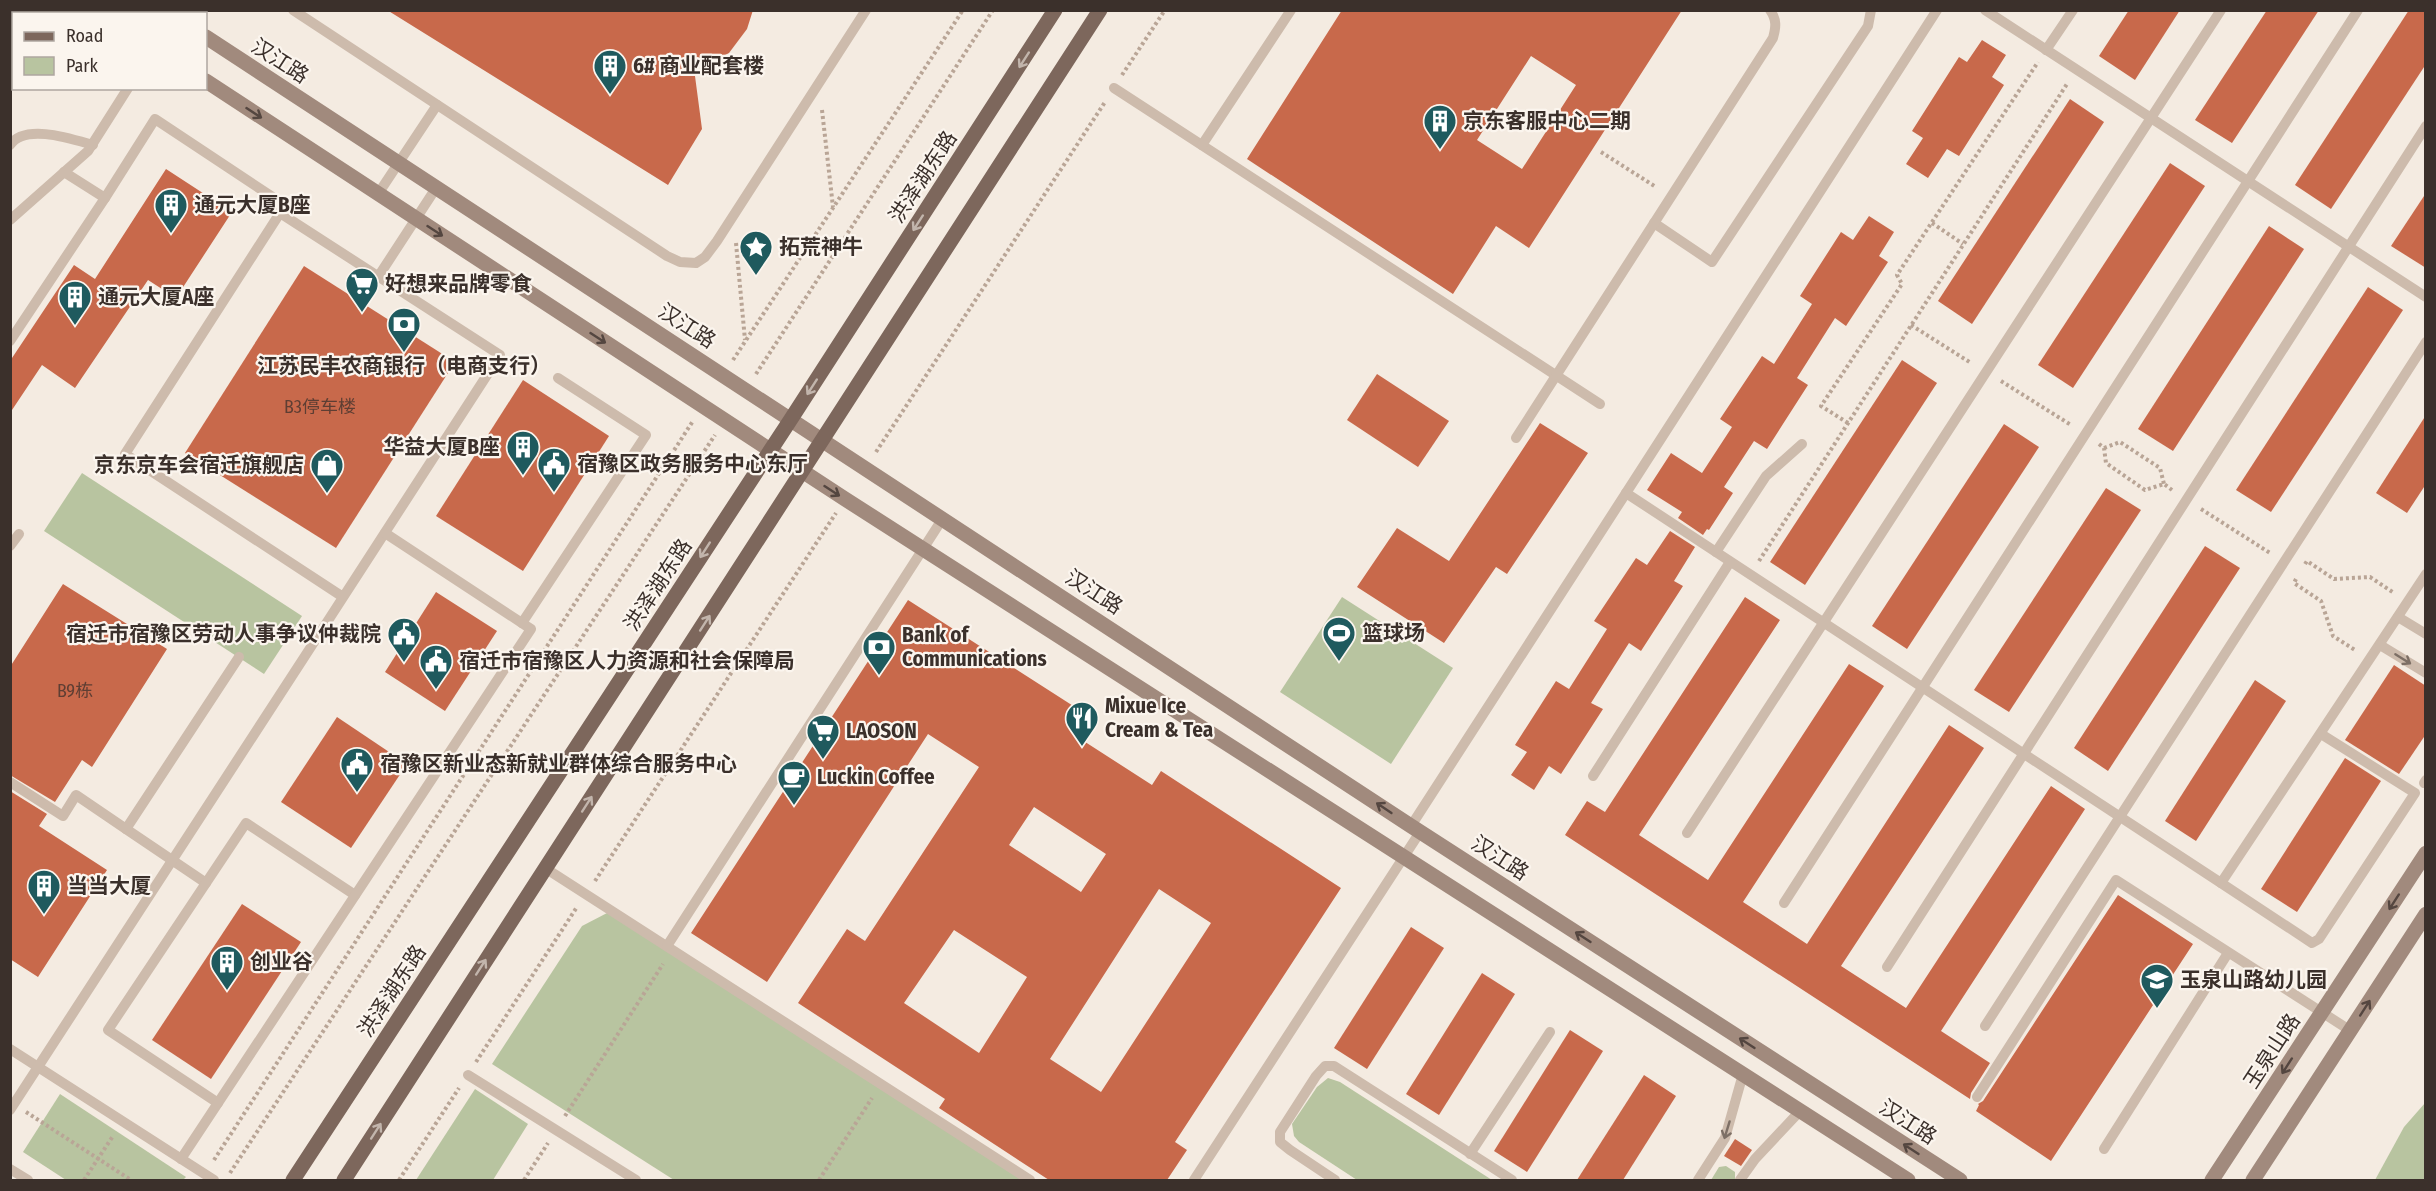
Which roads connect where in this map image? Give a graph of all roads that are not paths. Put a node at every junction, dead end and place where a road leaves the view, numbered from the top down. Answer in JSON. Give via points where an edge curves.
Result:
{"nodes":[{"id":1,"x":293,"y":10,"type":"edge"},
{"id":2,"x":866,"y":10,"type":"edge"},
{"id":3,"x":1055,"y":10,"type":"edge"},
{"id":4,"x":1100,"y":10,"type":"edge"},
{"id":5,"x":1291,"y":10,"type":"edge"},
{"id":6,"x":1770,"y":10,"type":"edge"},
{"id":7,"x":1871,"y":10,"type":"edge"},
{"id":8,"x":1937,"y":10,"type":"edge"},
{"id":9,"x":1985,"y":10,"type":"edge"},
{"id":10,"x":2073,"y":10,"type":"edge"},
{"id":11,"x":2221,"y":10,"type":"edge"},
{"id":12,"x":2358,"y":10,"type":"edge"},
{"id":13,"x":207,"y":38,"type":"edge"},
{"id":14,"x":2046,"y":50,"type":"junction"},
{"id":15,"x":207,"y":82,"type":"edge"},
{"id":16,"x":1114,"y":88,"type":"road end"},
{"id":17,"x":127,"y":90,"type":"edge"},
{"id":18,"x":437,"y":105,"type":"junction"},
{"id":19,"x":2151,"y":118,"type":"junction"},
{"id":20,"x":2426,"y":126,"type":"edge"},
{"id":21,"x":10,"y":145,"type":"edge"},
{"id":22,"x":93,"y":145,"type":"junction"},
{"id":23,"x":1202,"y":145,"type":"junction"},
{"id":24,"x":398,"y":163,"type":"junction"},
{"id":25,"x":64,"y":172,"type":"junction"},
{"id":26,"x":2248,"y":182,"type":"junction"},
{"id":27,"x":436,"y":188,"type":"junction"},
{"id":28,"x":378,"y":194,"type":"junction"},
{"id":29,"x":105,"y":198,"type":"junction"},
{"id":30,"x":280,"y":213,"type":"junction"},
{"id":31,"x":416,"y":219,"type":"junction"},
{"id":32,"x":10,"y":220,"type":"edge"},
{"id":33,"x":1654,"y":223,"type":"junction"},
{"id":34,"x":2348,"y":247,"type":"junction"},
{"id":35,"x":378,"y":277,"type":"junction"},
{"id":36,"x":2426,"y":297,"type":"edge"},
{"id":37,"x":10,"y":341,"type":"edge"},
{"id":38,"x":2426,"y":342,"type":"edge"},
{"id":39,"x":1555,"y":376,"type":"junction"},
{"id":40,"x":558,"y":378,"type":"dead end"},
{"id":41,"x":1600,"y":404,"type":"dead end"},
{"id":42,"x":791,"y":419,"type":"junction"},
{"id":43,"x":1516,"y":438,"type":"dead end"},
{"id":44,"x":823,"y":440,"type":"junction"},
{"id":45,"x":1802,"y":444,"type":"dead end"},
{"id":46,"x":770,"y":451,"type":"junction"},
{"id":47,"x":803,"y":472,"type":"junction"},
{"id":48,"x":1626,"y":493,"type":"junction"},
{"id":49,"x":943,"y":518,"type":"junction"},
{"id":50,"x":385,"y":533,"type":"junction"},
{"id":51,"x":19,"y":534,"type":"dead end"},
{"id":52,"x":10,"y":546,"type":"edge"},
{"id":53,"x":923,"y":549,"type":"junction"},
{"id":54,"x":1716,"y":552,"type":"junction"},
{"id":55,"x":1730,"y":562,"type":"junction"},
{"id":56,"x":2426,"y":574,"type":"edge"},
{"id":57,"x":343,"y":597,"type":"junction"},
{"id":58,"x":2398,"y":617,"type":"junction"},
{"id":59,"x":522,"y":623,"type":"junction"},
{"id":60,"x":1823,"y":623,"type":"junction"},
{"id":61,"x":2426,"y":634,"type":"edge"},
{"id":62,"x":2380,"y":645,"type":"junction"},
{"id":63,"x":239,"y":657,"type":"dead end"},
{"id":64,"x":2426,"y":674,"type":"edge"},
{"id":65,"x":1923,"y":687,"type":"junction"},
{"id":66,"x":2321,"y":734,"type":"junction"},
{"id":67,"x":2024,"y":754,"type":"junction"},
{"id":68,"x":1593,"y":776,"type":"dead end"},
{"id":69,"x":10,"y":782,"type":"edge"},
{"id":70,"x":2120,"y":817,"type":"junction"},
{"id":71,"x":126,"y":829,"type":"junction"},
{"id":72,"x":1415,"y":829,"type":"junction"},
{"id":73,"x":1687,"y":832,"type":"dead end"},
{"id":74,"x":2426,"y":853,"type":"edge"},
{"id":75,"x":1404,"y":856,"type":"junction"},
{"id":76,"x":172,"y":860,"type":"junction"},
{"id":77,"x":545,"y":868,"type":"junction"},
{"id":78,"x":206,"y":882,"type":"junction"},
{"id":79,"x":2221,"y":883,"type":"junction"},
{"id":80,"x":355,"y":896,"type":"junction"},
{"id":81,"x":1784,"y":903,"type":"dead end"},
{"id":82,"x":2426,"y":914,"type":"edge"},
{"id":83,"x":669,"y":948,"type":"junction"},
{"id":84,"x":2228,"y":953,"type":"junction"},
{"id":85,"x":1887,"y":967,"type":"dead end"},
{"id":86,"x":2322,"y":1012,"type":"junction"},
{"id":87,"x":1985,"y":1026,"type":"dead end"},
{"id":88,"x":2351,"y":1030,"type":"junction"},
{"id":89,"x":1550,"y":1032,"type":"dead end"},
{"id":90,"x":10,"y":1049,"type":"edge"},
{"id":91,"x":38,"y":1067,"type":"junction"},
{"id":92,"x":1743,"y":1074,"type":"junction"},
{"id":93,"x":468,"y":1075,"type":"road end"},
{"id":94,"x":1977,"y":1097,"type":"dead end"},
{"id":95,"x":218,"y":1103,"type":"junction"},
{"id":96,"x":12,"y":1107,"type":"edge"},
{"id":97,"x":1801,"y":1110,"type":"junction"},
{"id":98,"x":2104,"y":1149,"type":"dead end"},
{"id":99,"x":1470,"y":1154,"type":"junction"},
{"id":100,"x":181,"y":1159,"type":"junction"},
{"id":101,"x":10,"y":1169,"type":"edge"},
{"id":102,"x":209,"y":1177,"type":"edge"},
{"id":103,"x":28,"y":1180,"type":"edge"},
{"id":104,"x":293,"y":1180,"type":"edge"},
{"id":105,"x":344,"y":1180,"type":"edge"},
{"id":106,"x":636,"y":1180,"type":"edge"},
{"id":107,"x":1030,"y":1180,"type":"edge"},
{"id":108,"x":1194,"y":1180,"type":"edge"},
{"id":109,"x":1335,"y":1180,"type":"edge"},
{"id":110,"x":1512,"y":1180,"type":"edge"},
{"id":111,"x":1698,"y":1180,"type":"edge"},
{"id":112,"x":1740,"y":1180,"type":"edge"},
{"id":113,"x":1908,"y":1180,"type":"edge"},
{"id":114,"x":1960,"y":1180,"type":"edge"},
{"id":115,"x":2212,"y":1180,"type":"edge"},
{"id":116,"x":2253,"y":1180,"type":"edge"}],
"edges":[{"from":1,"to":18,"type":"lane"},
{"from":2,"to":18,"type":"lane","via":[[733,216],[705,257],[696,263],[667,256]]},
{"from":3,"to":42,"type":"main road","name":"洪泽湖东路","one_way":true},
{"from":4,"to":44,"type":"main road"},
{"from":5,"to":23,"type":"lane"},
{"from":6,"to":33,"type":"lane","via":[[1777,27],[1773,38]]},
{"from":7,"to":33,"type":"lane","via":[[1868,26],[1712,262]]},
{"from":8,"to":48,"type":"lane"},
{"from":9,"to":14,"type":"lane"},
{"from":10,"to":14,"type":"lane"},
{"from":11,"to":19,"type":"lane"},
{"from":12,"to":26,"type":"lane"},
{"from":13,"to":24,"type":"street","name":"汉江路"},
{"from":14,"to":19,"type":"lane"},
{"from":15,"to":28,"type":"street","one_way":true},
{"from":16,"to":23,"type":"lane"},
{"from":17,"to":22,"type":"lane"},
{"from":18,"to":24,"type":"lane"},
{"from":19,"to":26,"type":"lane"},
{"from":19,"to":60,"type":"lane"},
{"from":20,"to":34,"type":"lane"},
{"from":21,"to":22,"type":"lane","via":[[26,135],[44,134]]},
{"from":22,"to":25,"type":"lane"},
{"from":23,"to":39,"type":"lane"},
{"from":24,"to":27,"type":"street","name":"汉江路"},
{"from":24,"to":28,"type":"lane"},
{"from":25,"to":29,"type":"lane"},
{"from":25,"to":32,"type":"lane"},
{"from":26,"to":34,"type":"lane"},
{"from":26,"to":65,"type":"lane"},
{"from":27,"to":31,"type":"lane"},
{"from":27,"to":42,"type":"street","name":"汉江路"},
{"from":28,"to":31,"type":"street"},
{"from":29,"to":30,"type":"lane","via":[[155,119],[274,198]]},
{"from":29,"to":37,"type":"lane"},
{"from":30,"to":35,"type":"lane"},
{"from":30,"to":57,"type":"lane","via":[[125,454]]},
{"from":31,"to":35,"type":"lane"},
{"from":31,"to":46,"type":"street","one_way":true},
{"from":33,"to":39,"type":"lane"},
{"from":34,"to":36,"type":"lane"},
{"from":34,"to":67,"type":"lane"},
{"from":35,"to":50,"type":"lane","via":[[500,356]]},
{"from":38,"to":70,"type":"lane"},
{"from":39,"to":41,"type":"lane"},
{"from":39,"to":43,"type":"lane"},
{"from":40,"to":59,"type":"lane","via":[[646,435]]},
{"from":42,"to":44,"type":"street","name":"汉江路"},
{"from":42,"to":46,"type":"main road","name":"洪泽湖东路"},
{"from":44,"to":47,"type":"main road"},
{"from":44,"to":49,"type":"street","name":"汉江路"},
{"from":45,"to":54,"type":"lane","via":[[1766,476]]},
{"from":46,"to":47,"type":"street"},
{"from":46,"to":104,"type":"main road","name":"洪泽湖东路","one_way":true},
{"from":47,"to":53,"type":"street","one_way":true},
{"from":77,"to":47,"type":"main road","one_way":true},
{"from":48,"to":54,"type":"lane"},
{"from":48,"to":72,"type":"lane"},
{"from":49,"to":53,"type":"lane"},
{"from":72,"to":49,"type":"street","name":"汉江路","one_way":true},
{"from":50,"to":57,"type":"lane"},
{"from":50,"to":59,"type":"lane"},
{"from":51,"to":52,"type":"lane"},
{"from":53,"to":75,"type":"street"},
{"from":53,"to":83,"type":"lane"},
{"from":54,"to":55,"type":"lane"},
{"from":55,"to":60,"type":"lane"},
{"from":55,"to":68,"type":"lane"},
{"from":56,"to":58,"type":"lane"},
{"from":57,"to":76,"type":"lane"},
{"from":58,"to":61,"type":"lane"},
{"from":58,"to":62,"type":"lane"},
{"from":59,"to":80,"type":"lane","via":[[531,629]]},
{"from":60,"to":65,"type":"lane"},
{"from":60,"to":73,"type":"lane"},
{"from":62,"to":64,"type":"lane","one_way":true},
{"from":62,"to":66,"type":"lane"},
{"from":63,"to":71,"type":"lane"},
{"from":65,"to":67,"type":"lane"},
{"from":65,"to":81,"type":"lane"},
{"from":66,"to":79,"type":"lane"},
{"from":66,"to":79,"type":"lane","via":[[2415,793],[2319,939],[2312,943]]},
{"from":67,"to":70,"type":"lane"},
{"from":67,"to":85,"type":"lane"},
{"from":69,"to":71,"type":"lane","via":[[63,816],[76,795]]},
{"from":70,"to":79,"type":"lane"},
{"from":70,"to":87,"type":"lane"},
{"from":71,"to":76,"type":"lane"},
{"from":72,"to":75,"type":"lane"},
{"from":114,"to":72,"type":"street","name":"汉江路","one_way":true},
{"from":74,"to":86,"type":"street","name":"玉泉山路","one_way":true},
{"from":75,"to":92,"type":"street"},
{"from":75,"to":108,"type":"lane"},
{"from":76,"to":78,"type":"lane"},
{"from":76,"to":91,"type":"lane"},
{"from":77,"to":83,"type":"lane"},
{"from":105,"to":77,"type":"main road","one_way":true},
{"from":78,"to":80,"type":"lane","via":[[246,823]]},
{"from":78,"to":95,"type":"lane","via":[[108,1030]]},
{"from":80,"to":95,"type":"lane"},
{"from":88,"to":82,"type":"street","one_way":true},
{"from":83,"to":107,"type":"lane"},
{"from":84,"to":86,"type":"lane"},
{"from":84,"to":94,"type":"lane","via":[[2116,880]]},
{"from":84,"to":98,"type":"lane"},
{"from":86,"to":88,"type":"lane"},
{"from":86,"to":115,"type":"street","name":"玉泉山路","one_way":true},
{"from":88,"to":116,"type":"street"},
{"from":89,"to":99,"type":"lane"},
{"from":90,"to":91,"type":"lane"},
{"from":91,"to":96,"type":"lane"},
{"from":91,"to":100,"type":"lane"},
{"from":92,"to":97,"type":"street"},
{"from":92,"to":111,"type":"lane","one_way":true,"via":[[1725,1138]]},
{"from":93,"to":106,"type":"lane"},
{"from":95,"to":100,"type":"lane"},
{"from":97,"to":112,"type":"lane"},
{"from":97,"to":113,"type":"street"},
{"from":99,"to":109,"type":"lane","via":[[1334,1066],[1325,1066],[1280,1132],[1280,1142]]},
{"from":99,"to":110,"type":"lane"},
{"from":100,"to":102,"type":"lane"},
{"from":101,"to":103,"type":"lane"}]}
